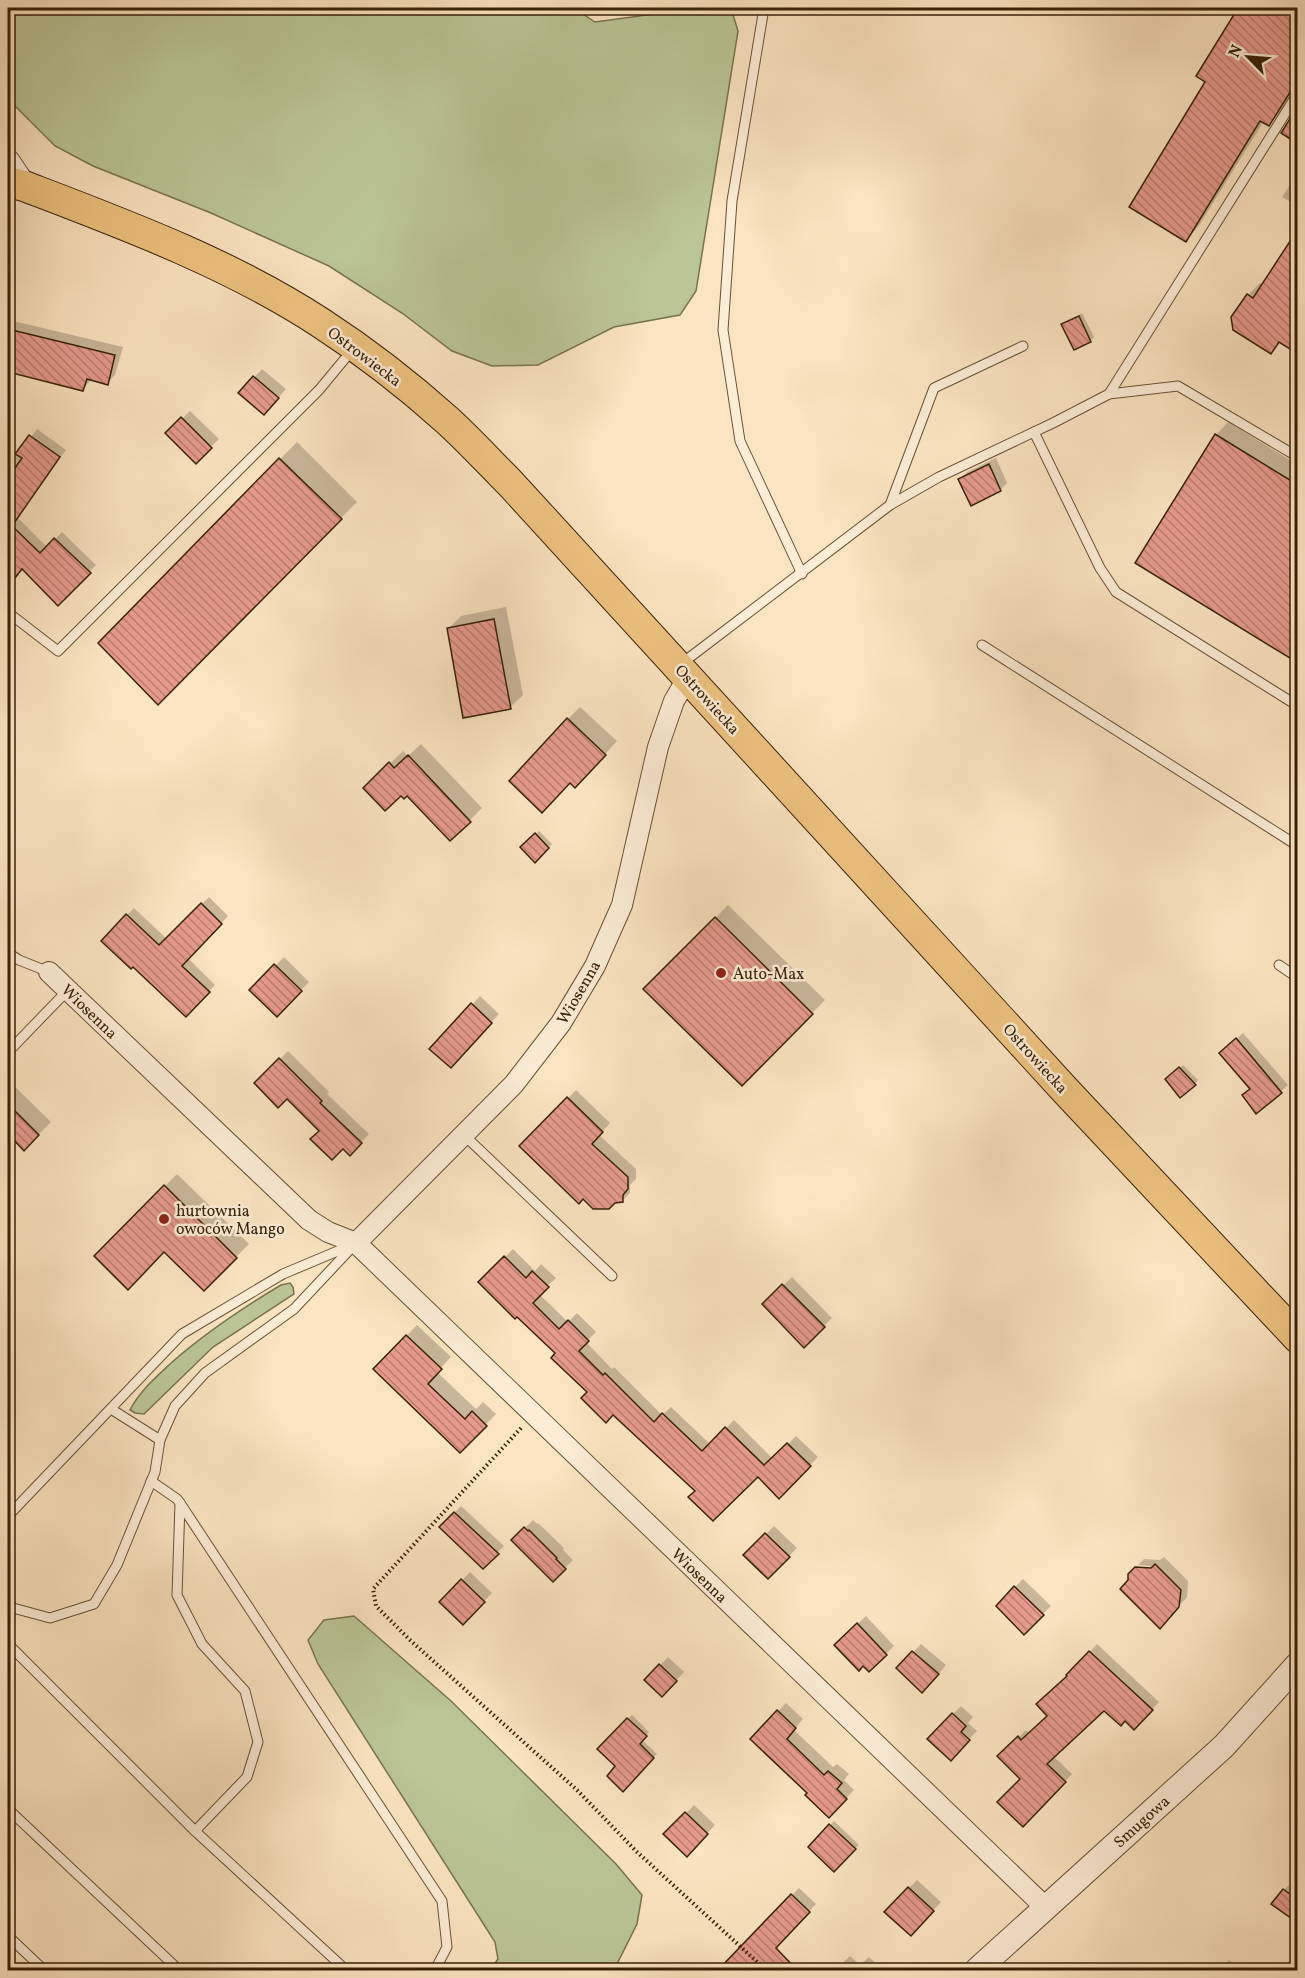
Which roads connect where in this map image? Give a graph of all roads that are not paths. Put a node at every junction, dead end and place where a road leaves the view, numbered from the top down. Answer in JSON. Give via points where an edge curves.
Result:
{"nodes":[{"id":1,"x":764,"y":8,"type":"edge"},
{"id":2,"x":1298,"y":93,"type":"edge"},
{"id":3,"x":8,"y":162,"type":"edge"},
{"id":4,"x":13,"y":190,"type":"edge"},
{"id":5,"x":1023,"y":345,"type":"dead end"},
{"id":6,"x":354,"y":347,"type":"junction"},
{"id":7,"x":1109,"y":394,"type":"junction"},
{"id":8,"x":1034,"y":432,"type":"junction"},
{"id":9,"x":1298,"y":457,"type":"edge"},
{"id":10,"x":890,"y":505,"type":"junction"},
{"id":11,"x":802,"y":574,"type":"junction"},
{"id":12,"x":8,"y":624,"type":"edge"},
{"id":13,"x":982,"y":645,"type":"dead end"},
{"id":14,"x":683,"y":671,"type":"junction"},
{"id":15,"x":1298,"y":706,"type":"edge"},
{"id":16,"x":1298,"y":846,"type":"edge"},
{"id":17,"x":8,"y":953,"type":"edge"},
{"id":18,"x":1279,"y":964,"type":"dead end"},
{"id":19,"x":49,"y":972,"type":"joint"},
{"id":20,"x":1298,"y":978,"type":"edge"},
{"id":21,"x":68,"y":990,"type":"junction"},
{"id":22,"x":8,"y":1052,"type":"edge"},
{"id":23,"x":464,"y":1135,"type":"junction"},
{"id":24,"x":356,"y":1243,"type":"junction"},
{"id":25,"x":612,"y":1276,"type":"dead end"},
{"id":26,"x":1298,"y":1338,"type":"edge"},
{"id":27,"x":111,"y":1409,"type":"junction"},
{"id":28,"x":160,"y":1440,"type":"junction"},
{"id":29,"x":151,"y":1481,"type":"junction"},
{"id":30,"x":180,"y":1503,"type":"junction"},
{"id":31,"x":8,"y":1516,"type":"edge"},
{"id":32,"x":9,"y":1608,"type":"edge"},
{"id":33,"x":8,"y":1644,"type":"edge"},
{"id":34,"x":1298,"y":1664,"type":"edge"},
{"id":35,"x":8,"y":1809,"type":"edge"},
{"id":36,"x":195,"y":1830,"type":"junction"},
{"id":37,"x":1045,"y":1907,"type":"junction"},
{"id":38,"x":8,"y":1936,"type":"edge"},
{"id":39,"x":44,"y":1971,"type":"edge"},
{"id":40,"x":179,"y":1971,"type":"edge"},
{"id":41,"x":346,"y":1971,"type":"edge"},
{"id":42,"x":435,"y":1971,"type":"edge"},
{"id":43,"x":977,"y":1971,"type":"edge"}],
"edges":[{"from":1,"to":11,"type":"lane","via":[[732,201],[723,330],[740,441]]},
{"from":2,"to":7,"type":"lane"},
{"from":3,"to":4,"type":"street"},
{"from":4,"to":6,"type":"main road","name":"Ostrowiecka","via":[[184,249],[251,282]]},
{"from":5,"to":10,"type":"lane","via":[[934,388]]},
{"from":6,"to":12,"type":"lane","via":[[319,390],[58,651],[14,617]]},
{"from":6,"to":14,"type":"main road","name":"Ostrowiecka","via":[[447,420],[512,484]]},
{"from":7,"to":8,"type":"lane"},
{"from":7,"to":9,"type":"lane","via":[[1178,386]]},
{"from":8,"to":10,"type":"lane"},
{"from":8,"to":15,"type":"lane","via":[[1100,568],[1116,592]]},
{"from":10,"to":11,"type":"lane"},
{"from":11,"to":14,"type":"lane"},
{"from":13,"to":16,"type":"lane"},
{"from":14,"to":23,"type":"street","name":"Wiosenna","via":[[658,747],[622,905],[595,966],[561,1023],[520,1076]]},
{"from":14,"to":26,"type":"main road","name":"Ostrowiecka","via":[[1065,1090]]},
{"from":17,"to":19,"type":"lane","name":"Wiosenna"},
{"from":18,"to":20,"type":"lane"},
{"from":19,"to":21,"type":"street","name":"Wiosenna"},
{"from":21,"to":22,"type":"lane"},
{"from":21,"to":24,"type":"street","name":"Wiosenna","via":[[309,1220]]},
{"from":23,"to":24,"type":"street","name":"Wiosenna"},
{"from":23,"to":25,"type":"lane"},
{"from":24,"to":27,"type":"lane","via":[[283,1274],[182,1334]]},
{"from":24,"to":28,"type":"lane","via":[[294,1309],[205,1373],[175,1406]]},
{"from":24,"to":37,"type":"street","name":"Wiosenna"},
{"from":27,"to":28,"type":"lane"},
{"from":27,"to":31,"type":"lane"},
{"from":28,"to":29,"type":"lane"},
{"from":29,"to":30,"type":"lane"},
{"from":29,"to":32,"type":"lane","via":[[117,1565],[94,1604],[50,1618]]},
{"from":30,"to":36,"type":"lane","via":[[177,1595],[202,1644],[245,1691],[258,1742],[248,1777]]},
{"from":30,"to":42,"type":"lane","via":[[442,1901],[447,1947]]},
{"from":33,"to":36,"type":"lane"},
{"from":34,"to":37,"type":"street","name":"Smugowa","via":[[1224,1746]]},
{"from":35,"to":40,"type":"lane"},
{"from":36,"to":41,"type":"lane"},
{"from":37,"to":43,"type":"street","name":"Smugowa"},
{"from":38,"to":39,"type":"lane"}]}
